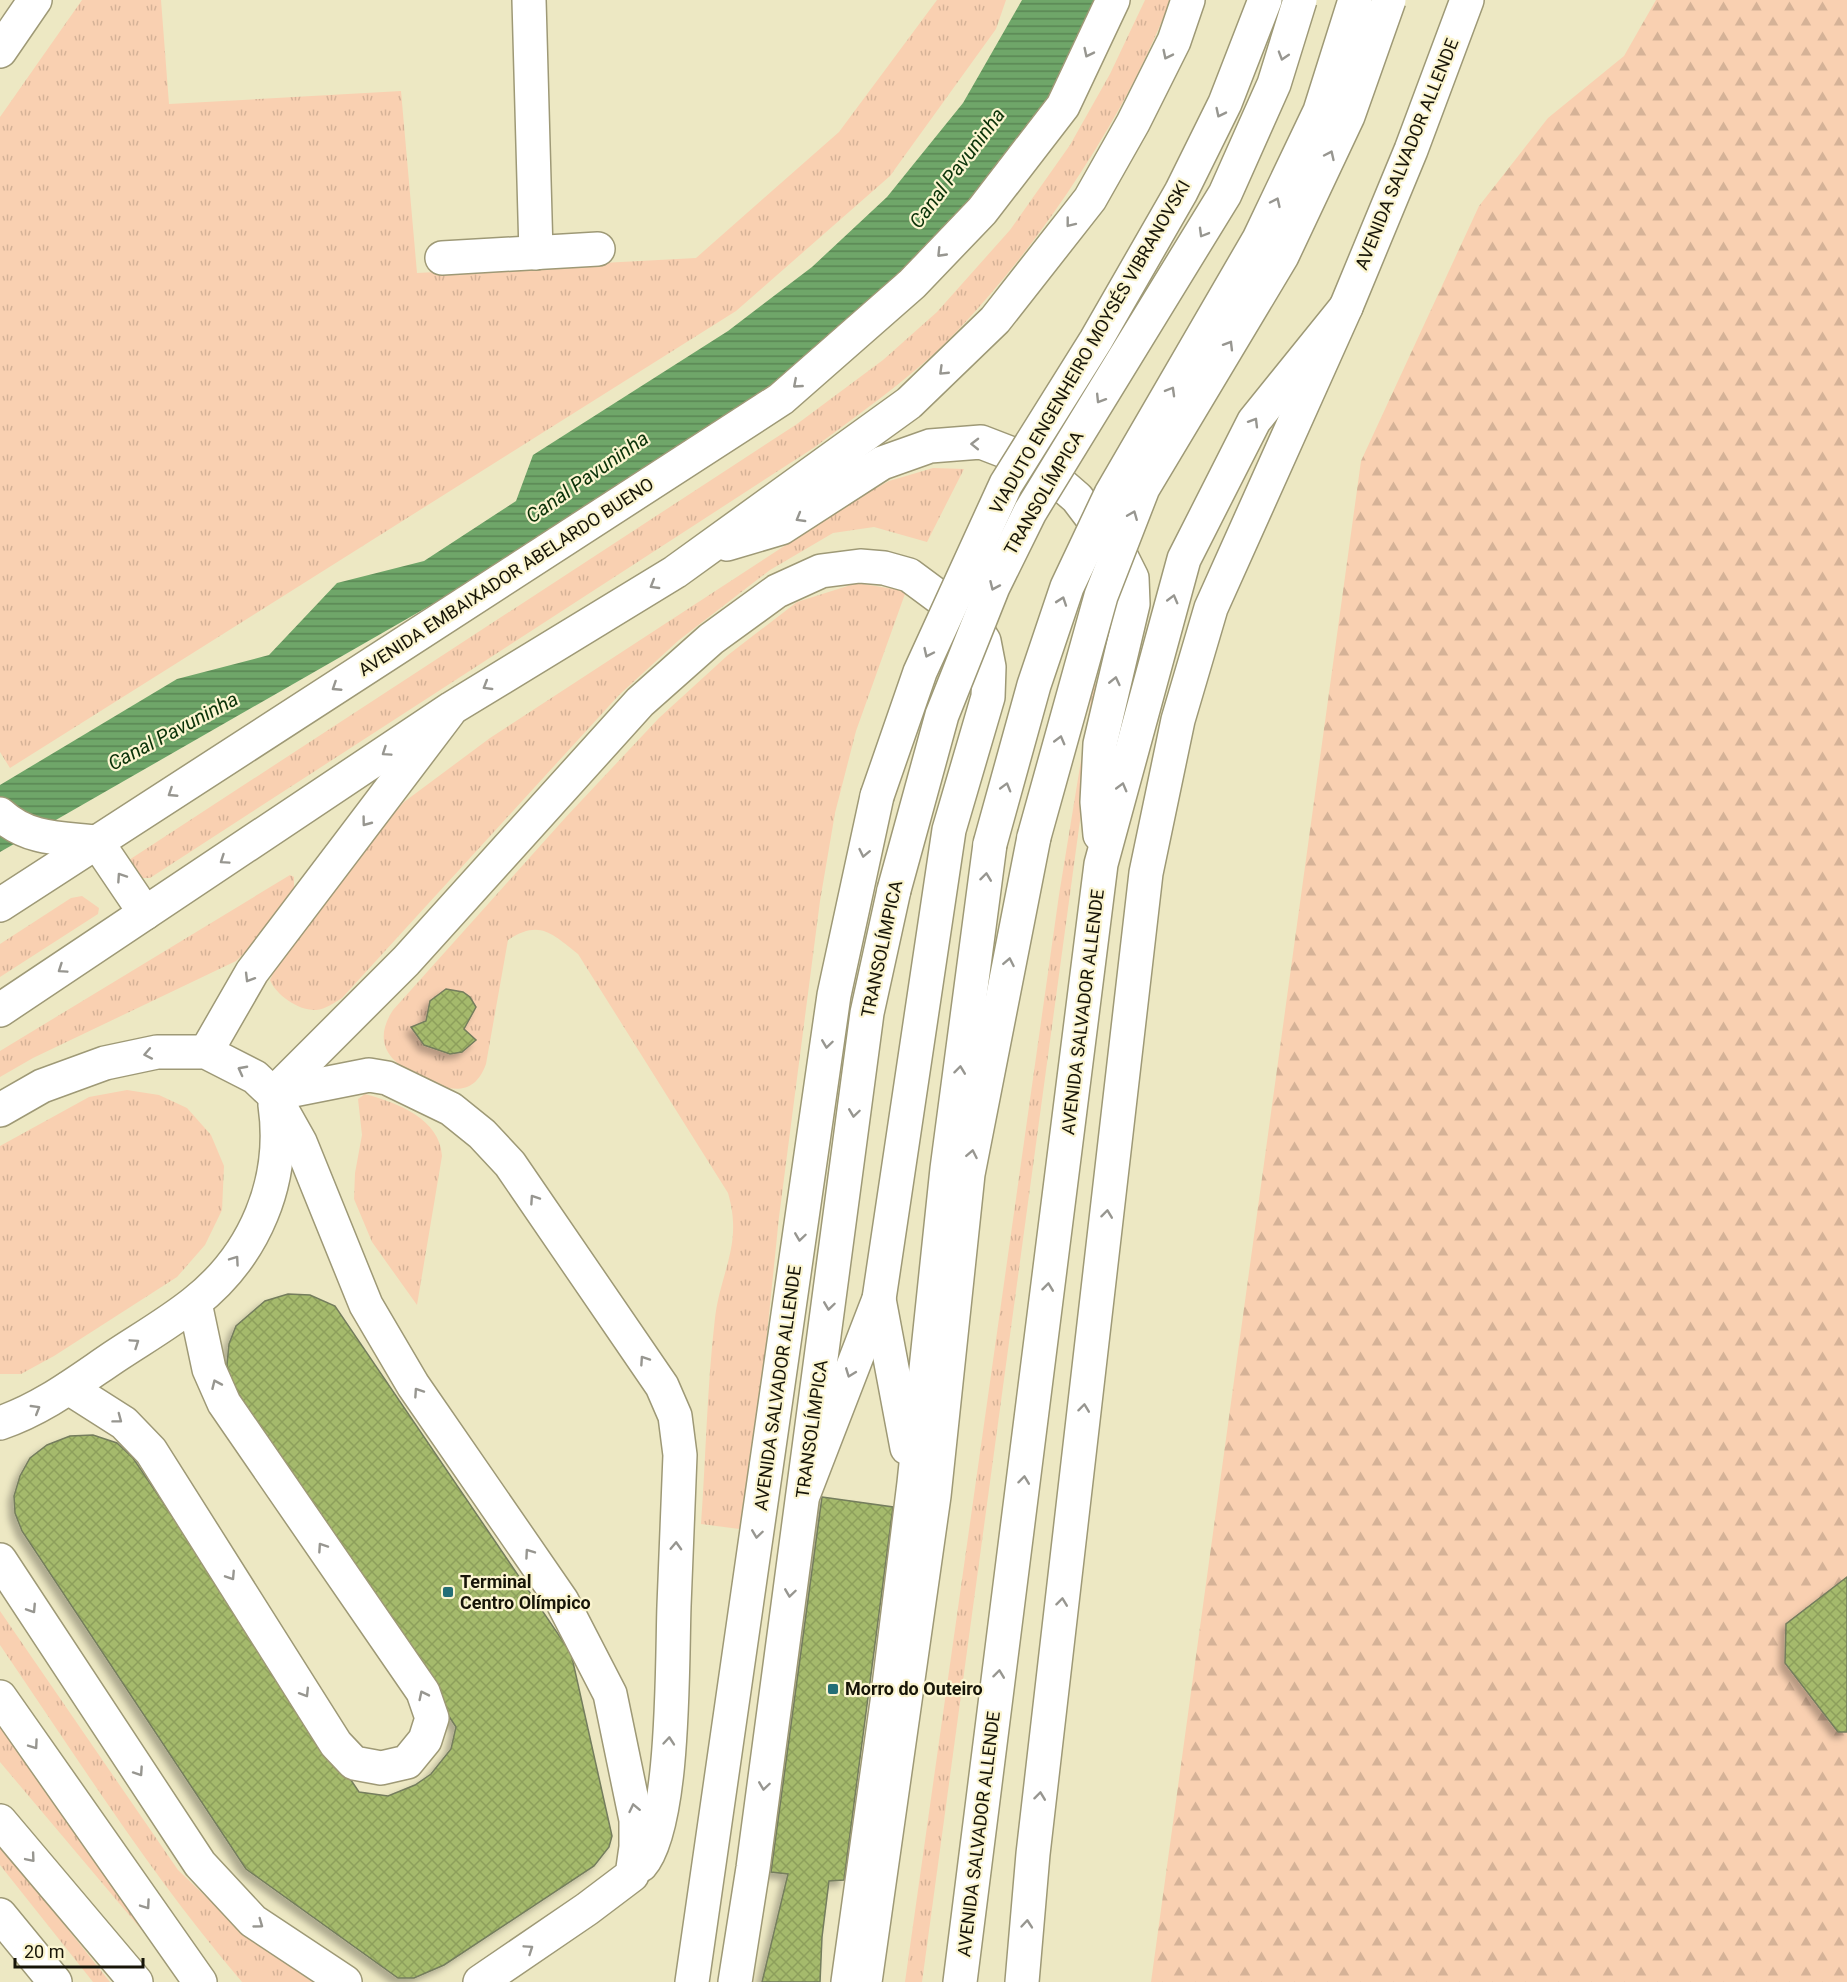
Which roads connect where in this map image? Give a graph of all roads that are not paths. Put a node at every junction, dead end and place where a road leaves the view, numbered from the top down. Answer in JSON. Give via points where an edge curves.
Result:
{"nodes":[{"id":1,"x":35,"y":0,"type":"edge"},
{"id":2,"x":529,"y":0,"type":"edge"},
{"id":3,"x":1113,"y":0,"type":"edge"},
{"id":4,"x":1188,"y":0,"type":"edge"},
{"id":5,"x":1265,"y":0,"type":"edge"},
{"id":6,"x":1300,"y":0,"type":"edge"},
{"id":7,"x":1355,"y":0,"type":"edge"},
{"id":8,"x":1389,"y":0,"type":"edge"},
{"id":9,"x":1468,"y":2,"type":"edge"},
{"id":10,"x":0,"y":51,"type":"edge"},
{"id":11,"x":598,"y":249,"type":"dead end"},
{"id":12,"x":536,"y":253,"type":"junction"},
{"id":13,"x":442,"y":258,"type":"dead end"},
{"id":14,"x":1346,"y":307,"type":"junction"},
{"id":15,"x":702,"y":552,"type":"junction"},
{"id":16,"x":452,"y":708,"type":"junction"},
{"id":17,"x":877,"y":796,"type":"joint"},
{"id":18,"x":0,"y":814,"type":"edge"},
{"id":19,"x":97,"y":842,"type":"junction"},
{"id":20,"x":1101,"y":864,"type":"junction"},
{"id":21,"x":0,"y":905,"type":"edge"},
{"id":22,"x":145,"y":913,"type":"junction"},
{"id":23,"x":0,"y":1010,"type":"edge"},
{"id":24,"x":206,"y":1052,"type":"junction"},
{"id":25,"x":273,"y":1094,"type":"junction"},
{"id":26,"x":0,"y":1110,"type":"edge"},
{"id":27,"x":879,"y":1299,"type":"junction"},
{"id":28,"x":195,"y":1303,"type":"junction"},
{"id":29,"x":69,"y":1388,"type":"junction"},
{"id":30,"x":0,"y":1424,"type":"edge"},
{"id":31,"x":914,"y":1483,"type":"junction"},
{"id":32,"x":804,"y":1493,"type":"junction"},
{"id":33,"x":0,"y":1560,"type":"edge"},
{"id":34,"x":0,"y":1697,"type":"edge"},
{"id":35,"x":0,"y":1821,"type":"edge"},
{"id":36,"x":632,"y":1875,"type":"junction"},
{"id":37,"x":0,"y":1916,"type":"edge"},
{"id":38,"x":55,"y":1982,"type":"edge"},
{"id":39,"x":136,"y":1982,"type":"edge"},
{"id":40,"x":200,"y":1982,"type":"edge"},
{"id":41,"x":345,"y":1982,"type":"edge"},
{"id":42,"x":480,"y":1982,"type":"edge"},
{"id":43,"x":692,"y":1982,"type":"edge"},
{"id":44,"x":735,"y":1982,"type":"edge"},
{"id":45,"x":848,"y":1982,"type":"edge"},
{"id":46,"x":865,"y":1982,"type":"edge"},
{"id":47,"x":960,"y":1982,"type":"edge"},
{"id":48,"x":1022,"y":1982,"type":"edge"}],
"edges":[{"from":1,"to":10,"type":"main road"},
{"from":2,"to":12,"type":"main road"},
{"from":3,"to":19,"type":"main road","name":"AVENIDA EMBAIXADOR ABELARDO BUENO","one_way":true,"via":[[1063,106],[982,211],[912,284],[781,399]]},
{"from":4,"to":15,"type":"main road","one_way":true,"via":[[1154,82],[1090,199],[995,320],[909,404]]},
{"from":5,"to":17,"type":"main road","name":"VIADUTO ENGENHEIRO MOYSÉS VIBRANOVSKI","one_way":true,"bridge":true,"via":[[1225,103],[1181,192],[1096,340],[1006,484],[920,672]]},
{"from":6,"to":32,"type":"main road","name":"TRANSOLÍMPICA","one_way":true,"bridge":true,"via":[[1274,84],[1226,194],[1030,512],[993,587],[942,715],[894,890],[867,1013]]},
{"from":31,"to":7,"type":"main road","one_way":true,"bridge":true,"via":[[947,1169],[990,844],[1034,685],[1067,587],[1111,494],[1259,239],[1320,111]]},
{"from":46,"to":8,"type":"main road","one_way":true,"bridge":true,"via":[[934,1496],[968,1174],[1034,837],[1101,596],[1143,488],[1281,256],[1348,116]]},
{"from":9,"to":14,"type":"main road","name":"AVENIDA SALVADOR ALLENDE"},
{"from":11,"to":12,"type":"main road"},
{"from":12,"to":13,"type":"main road"},
{"from":20,"to":14,"type":"main road","one_way":true,"via":[[1184,559],[1254,421]]},
{"from":48,"to":14,"type":"main road","one_way":true,"via":[[1033,1854],[1146,873],[1178,720],[1211,608]]},
{"from":15,"to":16,"type":"main road","one_way":true},
{"from":20,"to":15,"type":"main road","one_way":true,"via":[[1097,802],[1100,744],[1133,604],[1132,578],[1121,556],[1077,498],[1054,478],[1020,457],[981,442],[930,446],[882,463],[781,528]]},
{"from":16,"to":22,"type":"main road","one_way":true},
{"from":16,"to":24,"type":"main road","one_way":true,"via":[[252,972]]},
{"from":17,"to":43,"type":"main road","name":"AVENIDA SALVADOR ALLENDE","one_way":true,"via":[[834,995]]},
{"from":18,"to":19,"type":"main road","via":[[15,827],[36,835]]},
{"from":19,"to":21,"type":"main road","name":"AVENIDA EMBAIXADOR ABELARDO BUENO"},
{"from":22,"to":19,"type":"main road","one_way":true},
{"from":47,"to":20,"type":"main road","name":"AVENIDA SALVADOR ALLENDE","one_way":true},
{"from":22,"to":23,"type":"main road","one_way":true},
{"from":25,"to":24,"type":"main road","one_way":true,"via":[[255,1077]]},
{"from":24,"to":26,"type":"main road","one_way":true,"via":[[157,1052],[105,1063],[42,1086]]},
{"from":25,"to":27,"type":"main road","via":[[406,962],[640,702],[711,639],[777,591],[821,571],[884,567],[909,575],[972,622],[984,642],[989,667],[988,697],[949,830]]},
{"from":28,"to":25,"type":"main road","one_way":true,"via":[[226,1272],[257,1228],[274,1175],[278,1147]]},
{"from":36,"to":25,"type":"main road","one_way":true,"via":[[636,1820],[610,1694],[562,1601],[413,1385],[366,1305],[300,1142]]},
{"from":36,"to":25,"type":"main road","one_way":true,"via":[[652,1848],[660,1823],[670,1736],[680,1455],[675,1416],[662,1386],[510,1164],[451,1109],[387,1078],[369,1075]]},
{"from":27,"to":31,"type":"main road"},
{"from":27,"to":32,"type":"main road","one_way":true},
{"from":29,"to":28,"type":"main road","one_way":true},
{"from":29,"to":28,"type":"main road","one_way":true,"via":[[124,1423],[151,1451],[336,1744],[354,1763],[381,1768],[407,1762],[425,1740],[432,1718],[423,1692],[224,1403],[209,1369]]},
{"from":30,"to":29,"type":"main road","one_way":true,"via":[[30,1413]]},
{"from":31,"to":45,"type":"main road"},
{"from":32,"to":44,"type":"main road","name":"TRANSOLÍMPICA","one_way":true},
{"from":33,"to":41,"type":"main road","one_way":true,"via":[[200,1864],[253,1921]]},
{"from":34,"to":40,"type":"main road","one_way":true},
{"from":35,"to":39,"type":"main road","one_way":true},
{"from":42,"to":36,"type":"main road","one_way":true},
{"from":37,"to":38,"type":"main road"}]}
